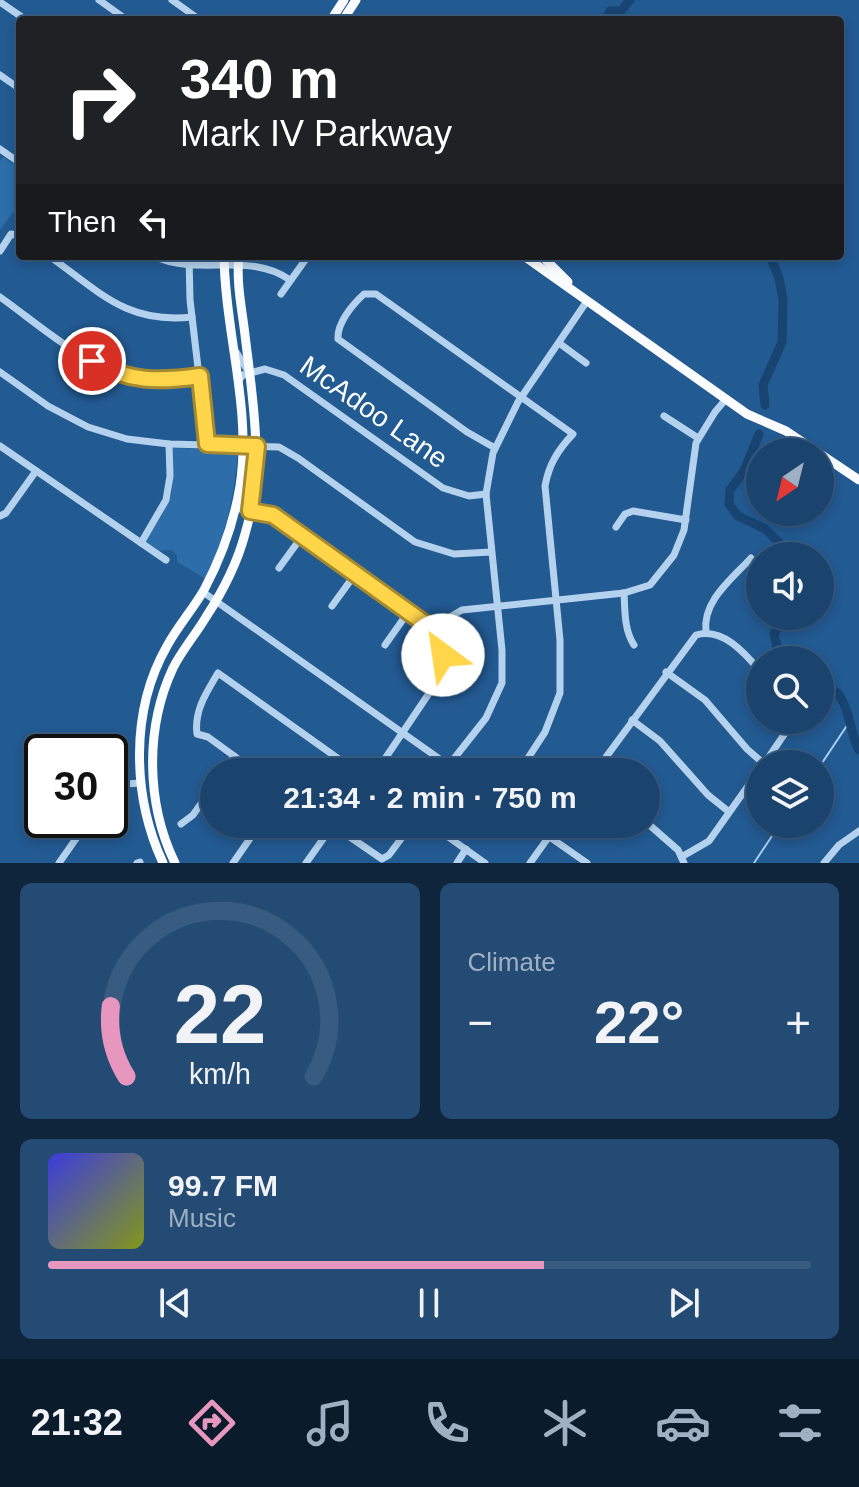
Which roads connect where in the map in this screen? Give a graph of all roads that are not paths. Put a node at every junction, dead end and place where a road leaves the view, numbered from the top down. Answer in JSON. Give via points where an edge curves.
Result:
{"nodes":[{"id":1,"x":172,"y":0,"type":"edge"},
{"id":2,"x":103,"y":1,"type":"edge"},
{"id":3,"x":0,"y":2,"type":"edge"},
{"id":4,"x":20,"y":16,"type":"edge"},
{"id":5,"x":122,"y":16,"type":"edge"},
{"id":6,"x":194,"y":16,"type":"edge"},
{"id":7,"x":16,"y":235,"type":"edge"},
{"id":8,"x":0,"y":251,"type":"edge"},
{"id":9,"x":55,"y":260,"type":"edge"},
{"id":10,"x":188,"y":260,"type":"edge"},
{"id":11,"x":224,"y":260,"type":"edge"},
{"id":12,"x":305,"y":260,"type":"edge"},
{"id":13,"x":530,"y":260,"type":"edge"},
{"id":14,"x":546,"y":260,"type":"edge"},
{"id":15,"x":238,"y":261,"type":"edge"},
{"id":16,"x":290,"y":280,"type":"junction"},
{"id":17,"x":281,"y":294,"type":"dead end"},
{"id":18,"x":0,"y":297,"type":"edge"},
{"id":19,"x":587,"y":301,"type":"junction"},
{"id":20,"x":192,"y":317,"type":"junction"},
{"id":21,"x":559,"y":343,"type":"junction"},
{"id":22,"x":234,"y":346,"type":"junction"},
{"id":23,"x":586,"y":363,"type":"dead end"},
{"id":24,"x":0,"y":372,"type":"edge"},
{"id":25,"x":250,"y":374,"type":"junction"},
{"id":26,"x":200,"y":376,"type":"junction"},
{"id":27,"x":239,"y":380,"type":"junction"},
{"id":28,"x":521,"y":398,"type":"junction"},
{"id":29,"x":726,"y":399,"type":"junction"},
{"id":30,"x":664,"y":416,"type":"dead end"},
{"id":31,"x":698,"y":438,"type":"junction"},
{"id":32,"x":169,"y":444,"type":"junction"},
{"id":33,"x":207,"y":444,"type":"junction"},
{"id":34,"x":0,"y":446,"type":"edge"},
{"id":35,"x":243,"y":446,"type":"junction"},
{"id":36,"x":257,"y":446,"type":"junction"},
{"id":37,"x":495,"y":448,"type":"junction"},
{"id":38,"x":36,"y":471,"type":"junction"},
{"id":39,"x":859,"y":480,"type":"edge"},
{"id":40,"x":486,"y":494,"type":"junction"},
{"id":41,"x":235,"y":508,"type":"junction"},
{"id":42,"x":250,"y":511,"type":"junction"},
{"id":43,"x":0,"y":516,"type":"edge"},
{"id":44,"x":686,"y":520,"type":"junction"},
{"id":45,"x":616,"y":527,"type":"dead end"},
{"id":46,"x":303,"y":535,"type":"junction"},
{"id":47,"x":141,"y":543,"type":"junction"},
{"id":48,"x":491,"y":552,"type":"junction"},
{"id":49,"x":166,"y":560,"type":"dead end"},
{"id":50,"x":746,"y":564,"type":"edge"},
{"id":51,"x":279,"y":568,"type":"dead end"},
{"id":52,"x":356,"y":573,"type":"junction"},
{"id":53,"x":203,"y":592,"type":"junction"},
{"id":54,"x":624,"y":593,"type":"junction"},
{"id":55,"x":556,"y":600,"type":"junction"},
{"id":56,"x":216,"y":601,"type":"junction"},
{"id":57,"x":332,"y":606,"type":"dead end"},
{"id":58,"x":497,"y":606,"type":"junction"},
{"id":59,"x":409,"y":611,"type":"junction"},
{"id":60,"x":431,"y":628,"type":"junction"},
{"id":61,"x":706,"y":632,"type":"junction"},
{"id":62,"x":385,"y":645,"type":"dead end"},
{"id":63,"x":634,"y":645,"type":"dead end"},
{"id":64,"x":746,"y":656,"type":"edge"},
{"id":65,"x":666,"y":672,"type":"junction"},
{"id":66,"x":632,"y":720,"type":"junction"},
{"id":67,"x":402,"y":733,"type":"junction"},
{"id":68,"x":748,"y":750,"type":"edge"},
{"id":69,"x":234,"y":756,"type":"joint"},
{"id":70,"x":237,"y":758,"type":"edge"},
{"id":71,"x":337,"y":758,"type":"edge"},
{"id":72,"x":385,"y":758,"type":"edge"},
{"id":73,"x":439,"y":758,"type":"edge"},
{"id":74,"x":455,"y":758,"type":"edge"},
{"id":75,"x":528,"y":758,"type":"edge"},
{"id":76,"x":605,"y":758,"type":"edge"},
{"id":77,"x":141,"y":783,"type":"junction"},
{"id":78,"x":128,"y":784,"type":"edge"},
{"id":79,"x":746,"y":787,"type":"edge"},
{"id":80,"x":200,"y":805,"type":"edge"},
{"id":81,"x":728,"y":811,"type":"junction"},
{"id":82,"x":181,"y":824,"type":"dead end"},
{"id":83,"x":859,"y":831,"type":"edge"},
{"id":84,"x":660,"y":836,"type":"edge"},
{"id":85,"x":76,"y":838,"type":"edge"},
{"id":86,"x":250,"y":838,"type":"edge"},
{"id":87,"x":323,"y":838,"type":"edge"},
{"id":88,"x":351,"y":838,"type":"edge"},
{"id":89,"x":402,"y":838,"type":"edge"},
{"id":90,"x":450,"y":838,"type":"edge"},
{"id":91,"x":548,"y":838,"type":"edge"},
{"id":92,"x":552,"y":838,"type":"edge"},
{"id":93,"x":466,"y":849,"type":"junction"},
{"id":94,"x":684,"y":859,"type":"edge"},
{"id":95,"x":59,"y":863,"type":"edge"},
{"id":96,"x":163,"y":863,"type":"edge"},
{"id":97,"x":175,"y":863,"type":"edge"},
{"id":98,"x":233,"y":863,"type":"edge"},
{"id":99,"x":306,"y":863,"type":"edge"},
{"id":100,"x":457,"y":863,"type":"edge"},
{"id":101,"x":485,"y":863,"type":"edge"},
{"id":102,"x":530,"y":863,"type":"edge"},
{"id":103,"x":587,"y":863,"type":"edge"},
{"id":104,"x":824,"y":863,"type":"edge"}],
"edges":[{"from":1,"to":6,"type":"street"},
{"from":2,"to":5,"type":"street"},
{"from":3,"to":4,"type":"street"},
{"from":7,"to":8,"type":"street","via":[[11,234]]},
{"from":9,"to":20,"type":"street","via":[[128,310],[164,320]]},
{"from":10,"to":11,"type":"street"},
{"from":10,"to":20,"type":"street"},
{"from":11,"to":15,"type":"street"},
{"from":11,"to":22,"type":"main road"},
{"from":12,"to":16,"type":"street"},
{"from":13,"to":19,"type":"main road"},
{"from":14,"to":19,"type":"main road"},
{"from":15,"to":16,"type":"street"},
{"from":15,"to":25,"type":"main road"},
{"from":16,"to":17,"type":"street"},
{"from":18,"to":26,"type":"street","via":[[104,368],[162,381]]},
{"from":19,"to":21,"type":"street"},
{"from":19,"to":29,"type":"main road"},
{"from":20,"to":26,"type":"street"},
{"from":21,"to":23,"type":"street"},
{"from":21,"to":28,"type":"street"},
{"from":22,"to":25,"type":"street"},
{"from":22,"to":27,"type":"main road"},
{"from":24,"to":32,"type":"street","via":[[88,427]]},
{"from":25,"to":27,"type":"street"},
{"from":25,"to":36,"type":"main road"},
{"from":25,"to":40,"type":"street","name":"McAdoo Lane","via":[[265,369],[284,375],[443,488],[469,496]]},
{"from":26,"to":33,"type":"street"},
{"from":27,"to":35,"type":"main road"},
{"from":28,"to":37,"type":"street"},
{"from":28,"to":37,"type":"street","via":[[376,294],[364,294],[337,332],[343,344]]},
{"from":28,"to":55,"type":"street","via":[[573,434],[559,448],[545,486]]},
{"from":29,"to":31,"type":"street"},
{"from":29,"to":39,"type":"main road"},
{"from":30,"to":31,"type":"street"},
{"from":31,"to":44,"type":"street"},
{"from":32,"to":33,"type":"street"},
{"from":32,"to":47,"type":"street","via":[[166,500]]},
{"from":33,"to":35,"type":"street"},
{"from":34,"to":38,"type":"street"},
{"from":35,"to":36,"type":"street"},
{"from":35,"to":41,"type":"main road"},
{"from":36,"to":42,"type":"main road"},
{"from":36,"to":48,"type":"street","via":[[285,450],[425,546],[454,554]]},
{"from":37,"to":40,"type":"street"},
{"from":38,"to":43,"type":"street"},
{"from":38,"to":47,"type":"street"},
{"from":40,"to":48,"type":"street"},
{"from":41,"to":42,"type":"street"},
{"from":41,"to":53,"type":"main road"},
{"from":42,"to":46,"type":"street","via":[[273,515]]},
{"from":42,"to":56,"type":"main road"},
{"from":44,"to":45,"type":"street","via":[[633,511]]},
{"from":44,"to":54,"type":"street","via":[[674,555],[656,578]]},
{"from":46,"to":51,"type":"street"},
{"from":46,"to":52,"type":"street"},
{"from":47,"to":49,"type":"street"},
{"from":48,"to":58,"type":"street"},
{"from":50,"to":61,"type":"street","via":[[711,603]]},
{"from":52,"to":57,"type":"street"},
{"from":52,"to":59,"type":"street"},
{"from":53,"to":56,"type":"street"},
{"from":53,"to":77,"type":"main road","via":[[165,648],[150,686],[142,718]]},
{"from":54,"to":55,"type":"street"},
{"from":54,"to":63,"type":"street"},
{"from":55,"to":58,"type":"street"},
{"from":55,"to":75,"type":"street","via":[[560,693]]},
{"from":56,"to":67,"type":"street"},
{"from":56,"to":97,"type":"main road","via":[[174,667],[155,725],[155,797]]},
{"from":58,"to":60,"type":"street","via":[[462,610]]},
{"from":58,"to":74,"type":"street","via":[[502,650],[499,695]]},
{"from":59,"to":60,"type":"street"},
{"from":59,"to":62,"type":"street"},
{"from":60,"to":67,"type":"street","via":[[441,647],[441,672]]},
{"from":61,"to":64,"type":"street"},
{"from":61,"to":65,"type":"street","via":[[687,643]]},
{"from":65,"to":66,"type":"street"},
{"from":65,"to":68,"type":"street","via":[[705,700]]},
{"from":66,"to":76,"type":"street"},
{"from":66,"to":81,"type":"street","via":[[660,741]]},
{"from":67,"to":72,"type":"street"},
{"from":67,"to":73,"type":"street"},
{"from":69,"to":70,"type":"street"},
{"from":69,"to":71,"type":"street","via":[[197,734],[202,698],[218,673]]},
{"from":77,"to":78,"type":"street"},
{"from":77,"to":96,"type":"main road","via":[[147,821]]},
{"from":79,"to":81,"type":"street"},
{"from":80,"to":82,"type":"street"},
{"from":81,"to":94,"type":"street","via":[[709,841]]},
{"from":83,"to":104,"type":"street"},
{"from":84,"to":94,"type":"street"},
{"from":85,"to":95,"type":"street"},
{"from":86,"to":98,"type":"street"},
{"from":87,"to":99,"type":"street"},
{"from":88,"to":89,"type":"street","via":[[382,859]]},
{"from":90,"to":93,"type":"street"},
{"from":91,"to":102,"type":"street"},
{"from":92,"to":103,"type":"street"},
{"from":93,"to":100,"type":"street"},
{"from":93,"to":101,"type":"street"}]}
